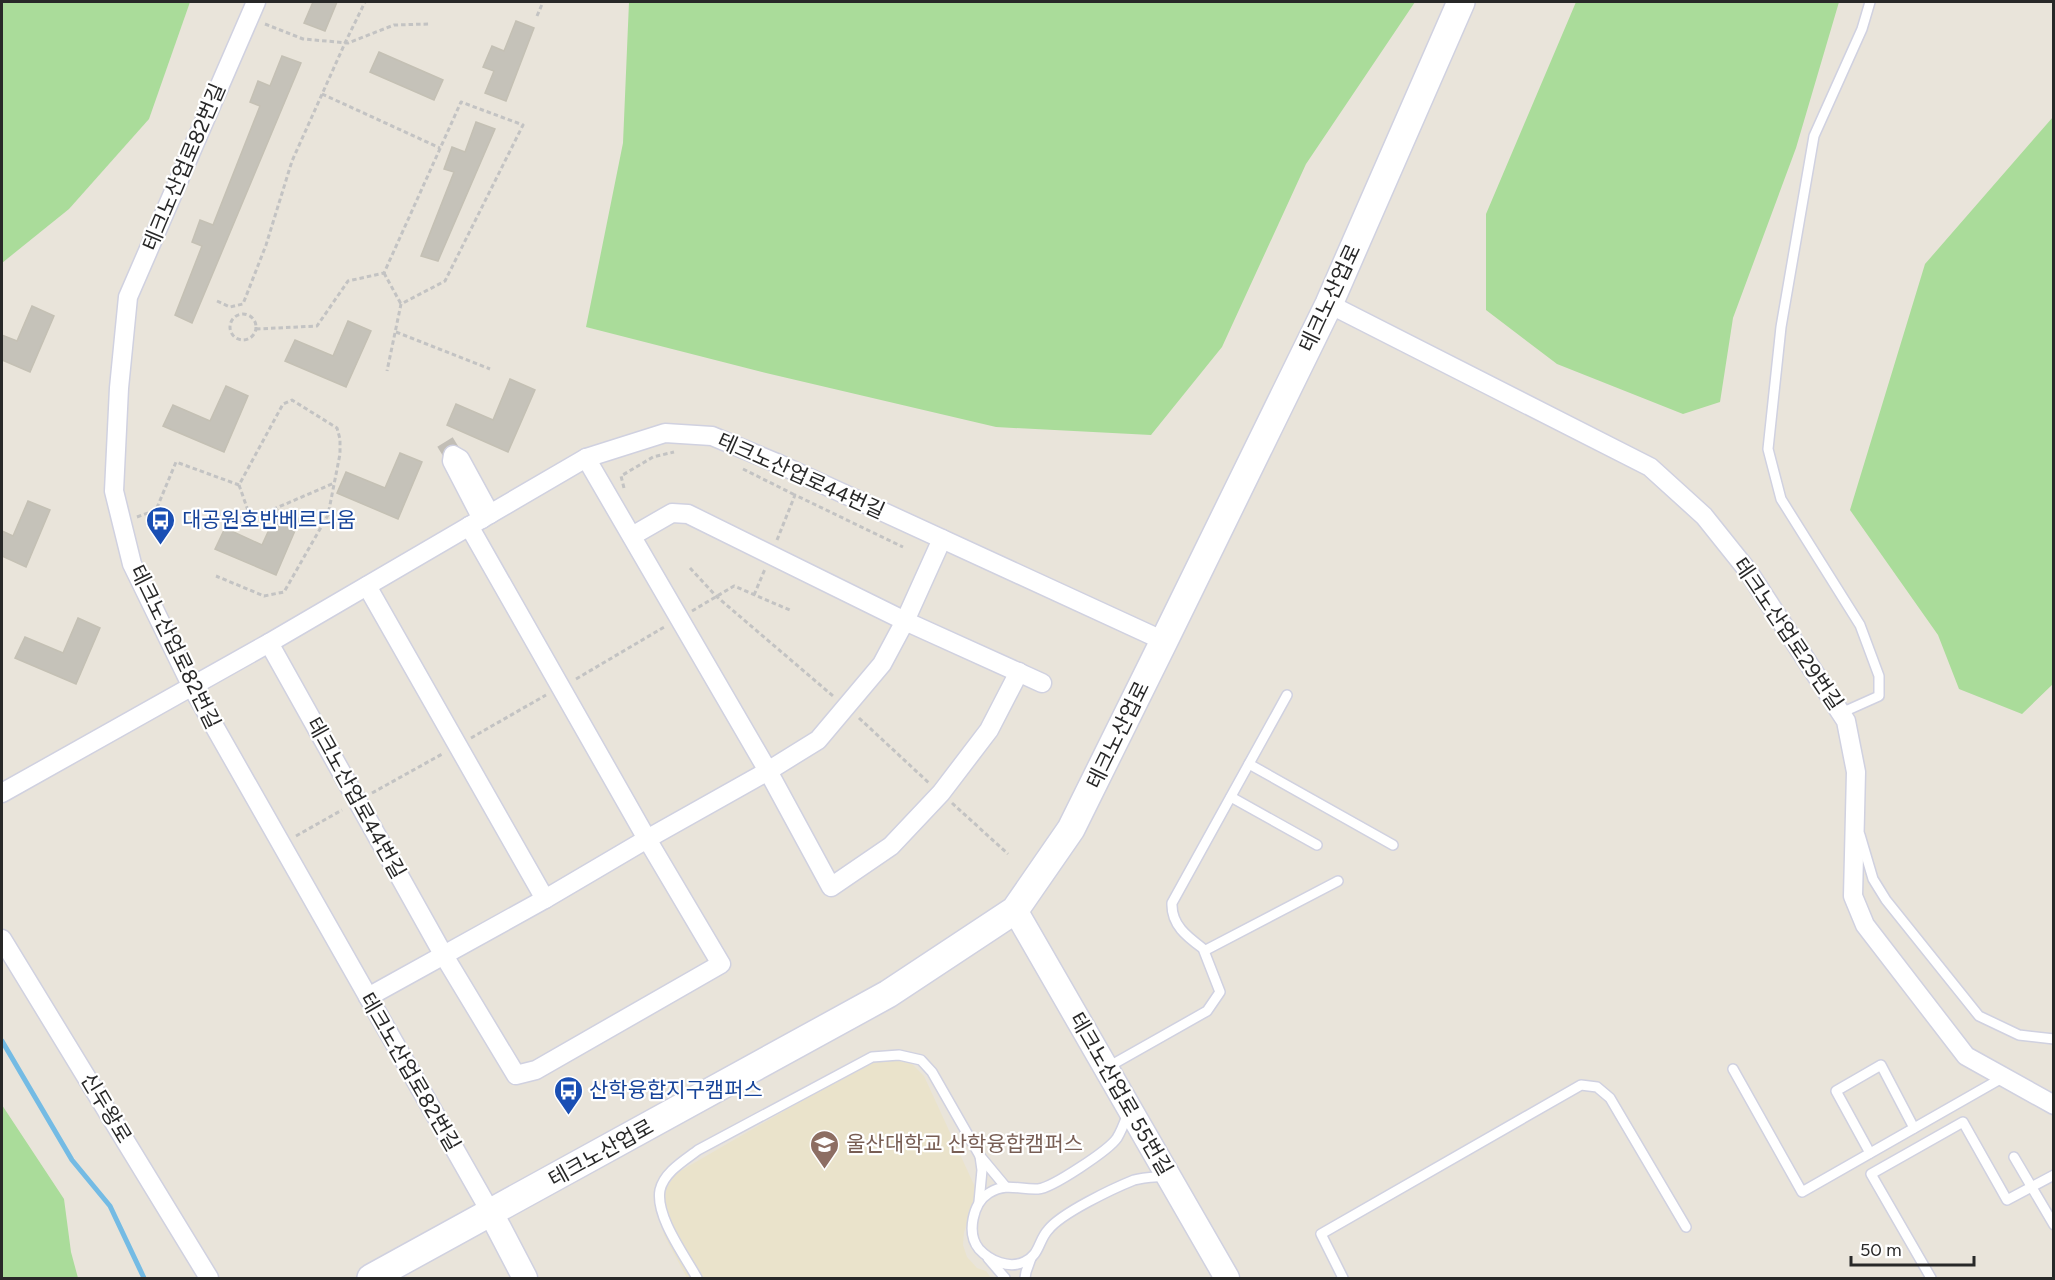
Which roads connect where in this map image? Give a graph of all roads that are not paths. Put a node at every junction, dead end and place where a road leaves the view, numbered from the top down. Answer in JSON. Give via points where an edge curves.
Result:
{"nodes":[{"id":1,"x":1461,"y":2,"type":"edge"},
{"id":2,"x":1870,"y":2,"type":"edge"},
{"id":3,"x":253,"y":10,"type":"edge"},
{"id":4,"x":1329,"y":304,"type":"junction"},
{"id":5,"x":586,"y":458,"type":"junction"},
{"id":6,"x":480,"y":520,"type":"junction"},
{"id":7,"x":632,"y":536,"type":"junction"},
{"id":8,"x":942,"y":539,"type":"junction"},
{"id":9,"x":367,"y":586,"type":"junction"},
{"id":10,"x":905,"y":621,"type":"junction"},
{"id":11,"x":1164,"y":641,"type":"junction"},
{"id":12,"x":269,"y":643,"type":"junction"},
{"id":13,"x":1018,"y":672,"type":"junction"},
{"id":14,"x":1042,"y":683,"type":"dead end"},
{"id":15,"x":192,"y":687,"type":"junction"},
{"id":16,"x":1287,"y":695,"type":"dead end"},
{"id":17,"x":1840,"y":713,"type":"junction"},
{"id":18,"x":1249,"y":764,"type":"junction"},
{"id":19,"x":768,"y":771,"type":"junction"},
{"id":20,"x":2,"y":793,"type":"edge"},
{"id":21,"x":1231,"y":797,"type":"junction"},
{"id":22,"x":1855,"y":815,"type":"junction"},
{"id":23,"x":647,"y":839,"type":"junction"},
{"id":24,"x":1317,"y":844,"type":"dead end"},
{"id":25,"x":1393,"y":845,"type":"dead end"},
{"id":26,"x":1338,"y":881,"type":"dead end"},
{"id":27,"x":545,"y":899,"type":"junction"},
{"id":28,"x":1015,"y":910,"type":"junction"},
{"id":29,"x":2,"y":939,"type":"edge"},
{"id":30,"x":1205,"y":950,"type":"junction"},
{"id":31,"x":443,"y":954,"type":"junction"},
{"id":32,"x":368,"y":997,"type":"junction"},
{"id":33,"x":2054,"y":1039,"type":"edge"},
{"id":34,"x":1106,"y":1068,"type":"junction"},
{"id":35,"x":1733,"y":1069,"type":"dead end"},
{"id":36,"x":2002,"y":1078,"type":"junction"},
{"id":37,"x":2054,"y":1105,"type":"edge"},
{"id":38,"x":1131,"y":1108,"type":"junction"},
{"id":39,"x":1914,"y":1128,"type":"junction"},
{"id":40,"x":1870,"y":1153,"type":"junction"},
{"id":41,"x":980,"y":1156,"type":"junction"},
{"id":42,"x":2014,"y":1157,"type":"dead end"},
{"id":43,"x":2054,"y":1175,"type":"edge"},
{"id":44,"x":1168,"y":1176,"type":"junction"},
{"id":45,"x":1005,"y":1186,"type":"junction"},
{"id":46,"x":2031,"y":1187,"type":"junction"},
{"id":47,"x":979,"y":1202,"type":"junction"},
{"id":48,"x":491,"y":1213,"type":"junction"},
{"id":49,"x":2054,"y":1225,"type":"edge"},
{"id":50,"x":1686,"y":1227,"type":"dead end"},
{"id":51,"x":986,"y":1257,"type":"junction"},
{"id":52,"x":1032,"y":1257,"type":"junction"},
{"id":53,"x":209,"y":1278,"type":"edge"},
{"id":54,"x":371,"y":1278,"type":"edge"},
{"id":55,"x":525,"y":1278,"type":"edge"},
{"id":56,"x":697,"y":1278,"type":"edge"},
{"id":57,"x":1005,"y":1278,"type":"edge"},
{"id":58,"x":1026,"y":1278,"type":"edge"},
{"id":59,"x":1227,"y":1278,"type":"edge"},
{"id":60,"x":1343,"y":1278,"type":"edge"},
{"id":61,"x":1931,"y":1278,"type":"edge"}],
"edges":[{"from":1,"to":4,"type":"main road","name":"테크노산업로"},
{"from":2,"to":17,"type":"lane","via":[[1863,29],[1814,136],[1781,327],[1768,449],[1781,499],[1860,625],[1879,676],[1879,696]]},
{"from":3,"to":15,"type":"street","name":"테크노산업로82번길","via":[[128,297],[118,388],[114,491],[132,564]]},
{"from":4,"to":11,"type":"main road","name":"테크노산업로"},
{"from":4,"to":17,"type":"street","name":"테크노산업로29번길","via":[[1650,467],[1704,516],[1748,571]]},
{"from":5,"to":6,"type":"street","name":"테크노산업로44번길"},
{"from":5,"to":7,"type":"street"},
{"from":5,"to":8,"type":"street","name":"테크노산업로44번길","via":[[665,433],[712,436]]},
{"from":6,"to":9,"type":"street","name":"테크노산업로44번길"},
{"from":6,"to":23,"type":"street","via":[[561,687]]},
{"from":7,"to":10,"type":"street","via":[[672,513],[688,514]]},
{"from":7,"to":19,"type":"street"},
{"from":8,"to":10,"type":"street"},
{"from":8,"to":11,"type":"street","name":"테크노산업로44번길"},
{"from":9,"to":12,"type":"street","name":"테크노산업로44번길"},
{"from":9,"to":27,"type":"street"},
{"from":10,"to":13,"type":"street"},
{"from":10,"to":19,"type":"street","via":[[882,664],[818,740]]},
{"from":11,"to":28,"type":"main road","name":"테크노산업로","via":[[1071,829]]},
{"from":12,"to":15,"type":"street","name":"테크노산업로44번길"},
{"from":12,"to":31,"type":"street","name":"테크노산업로44번길"},
{"from":13,"to":14,"type":"street"},
{"from":13,"to":19,"type":"street","via":[[989,730],[941,793],[891,846],[831,887]]},
{"from":15,"to":20,"type":"street","name":"테크노산업로44번길"},
{"from":15,"to":32,"type":"street","name":"테크노산업로82번길"},
{"from":16,"to":18,"type":"lane"},
{"from":17,"to":22,"type":"street","name":"테크노산업로29번길","via":[[1846,722],[1856,772]]},
{"from":18,"to":21,"type":"lane"},
{"from":18,"to":25,"type":"lane"},
{"from":19,"to":23,"type":"street"},
{"from":21,"to":24,"type":"lane"},
{"from":21,"to":30,"type":"lane","via":[[1173,903],[1172,912],[1181,932]]},
{"from":22,"to":33,"type":"lane","via":[[1873,879],[1979,1016],[2019,1035]]},
{"from":22,"to":36,"type":"street","name":"테크노산업로29번길","via":[[1853,896],[1865,925],[1966,1056]]},
{"from":23,"to":27,"type":"street"},
{"from":23,"to":31,"type":"street","name":"테크노산업로44번길","via":[[721,963],[536,1070],[516,1075]]},
{"from":26,"to":30,"type":"lane"},
{"from":27,"to":31,"type":"street"},
{"from":28,"to":34,"type":"street","name":"테크노산업로 55번길"},
{"from":28,"to":48,"type":"main road","name":"테크노산업로","via":[[888,994]]},
{"from":29,"to":53,"type":"street","name":"신두왕로"},
{"from":30,"to":34,"type":"lane","via":[[1220,992],[1208,1011]]},
{"from":31,"to":32,"type":"street"},
{"from":32,"to":48,"type":"street","name":"테크노산업로82번길"},
{"from":34,"to":38,"type":"street","name":"테크노산업로 55번길"},
{"from":35,"to":40,"type":"lane","via":[[1802,1192]]},
{"from":36,"to":37,"type":"street","name":"테크노산업로29번길"},
{"from":36,"to":39,"type":"lane"},
{"from":38,"to":44,"type":"street","name":"테크노산업로 55번길"},
{"from":38,"to":45,"type":"lane","via":[[1116,1139],[1096,1158],[1040,1189]]},
{"from":39,"to":40,"type":"lane"},
{"from":39,"to":40,"type":"lane","via":[[1881,1065],[1836,1091]]},
{"from":41,"to":45,"type":"lane"},
{"from":41,"to":47,"type":"lane"},
{"from":41,"to":56,"type":"lane","via":[[933,1072],[921,1060],[899,1054],[872,1057],[698,1150],[666,1179],[660,1190],[662,1214]]},
{"from":42,"to":46,"type":"lane"},
{"from":43,"to":46,"type":"lane"},
{"from":44,"to":52,"type":"lane","via":[[1136,1179],[1078,1208],[1047,1230]]},
{"from":44,"to":59,"type":"street","name":"테크노산업로 55번길"},
{"from":45,"to":47,"type":"lane"},
{"from":46,"to":49,"type":"lane"},
{"from":46,"to":61,"type":"lane","via":[[2007,1200],[1963,1122],[1870,1174]]},
{"from":47,"to":51,"type":"lane","via":[[972,1234]]},
{"from":48,"to":54,"type":"main road","name":"테크노산업로"},
{"from":48,"to":55,"type":"street"},
{"from":50,"to":60,"type":"lane","via":[[1610,1098],[1597,1087],[1581,1085],[1321,1234]]},
{"from":51,"to":52,"type":"lane","via":[[1015,1264]]},
{"from":51,"to":57,"type":"lane"},
{"from":52,"to":58,"type":"lane"}]}
